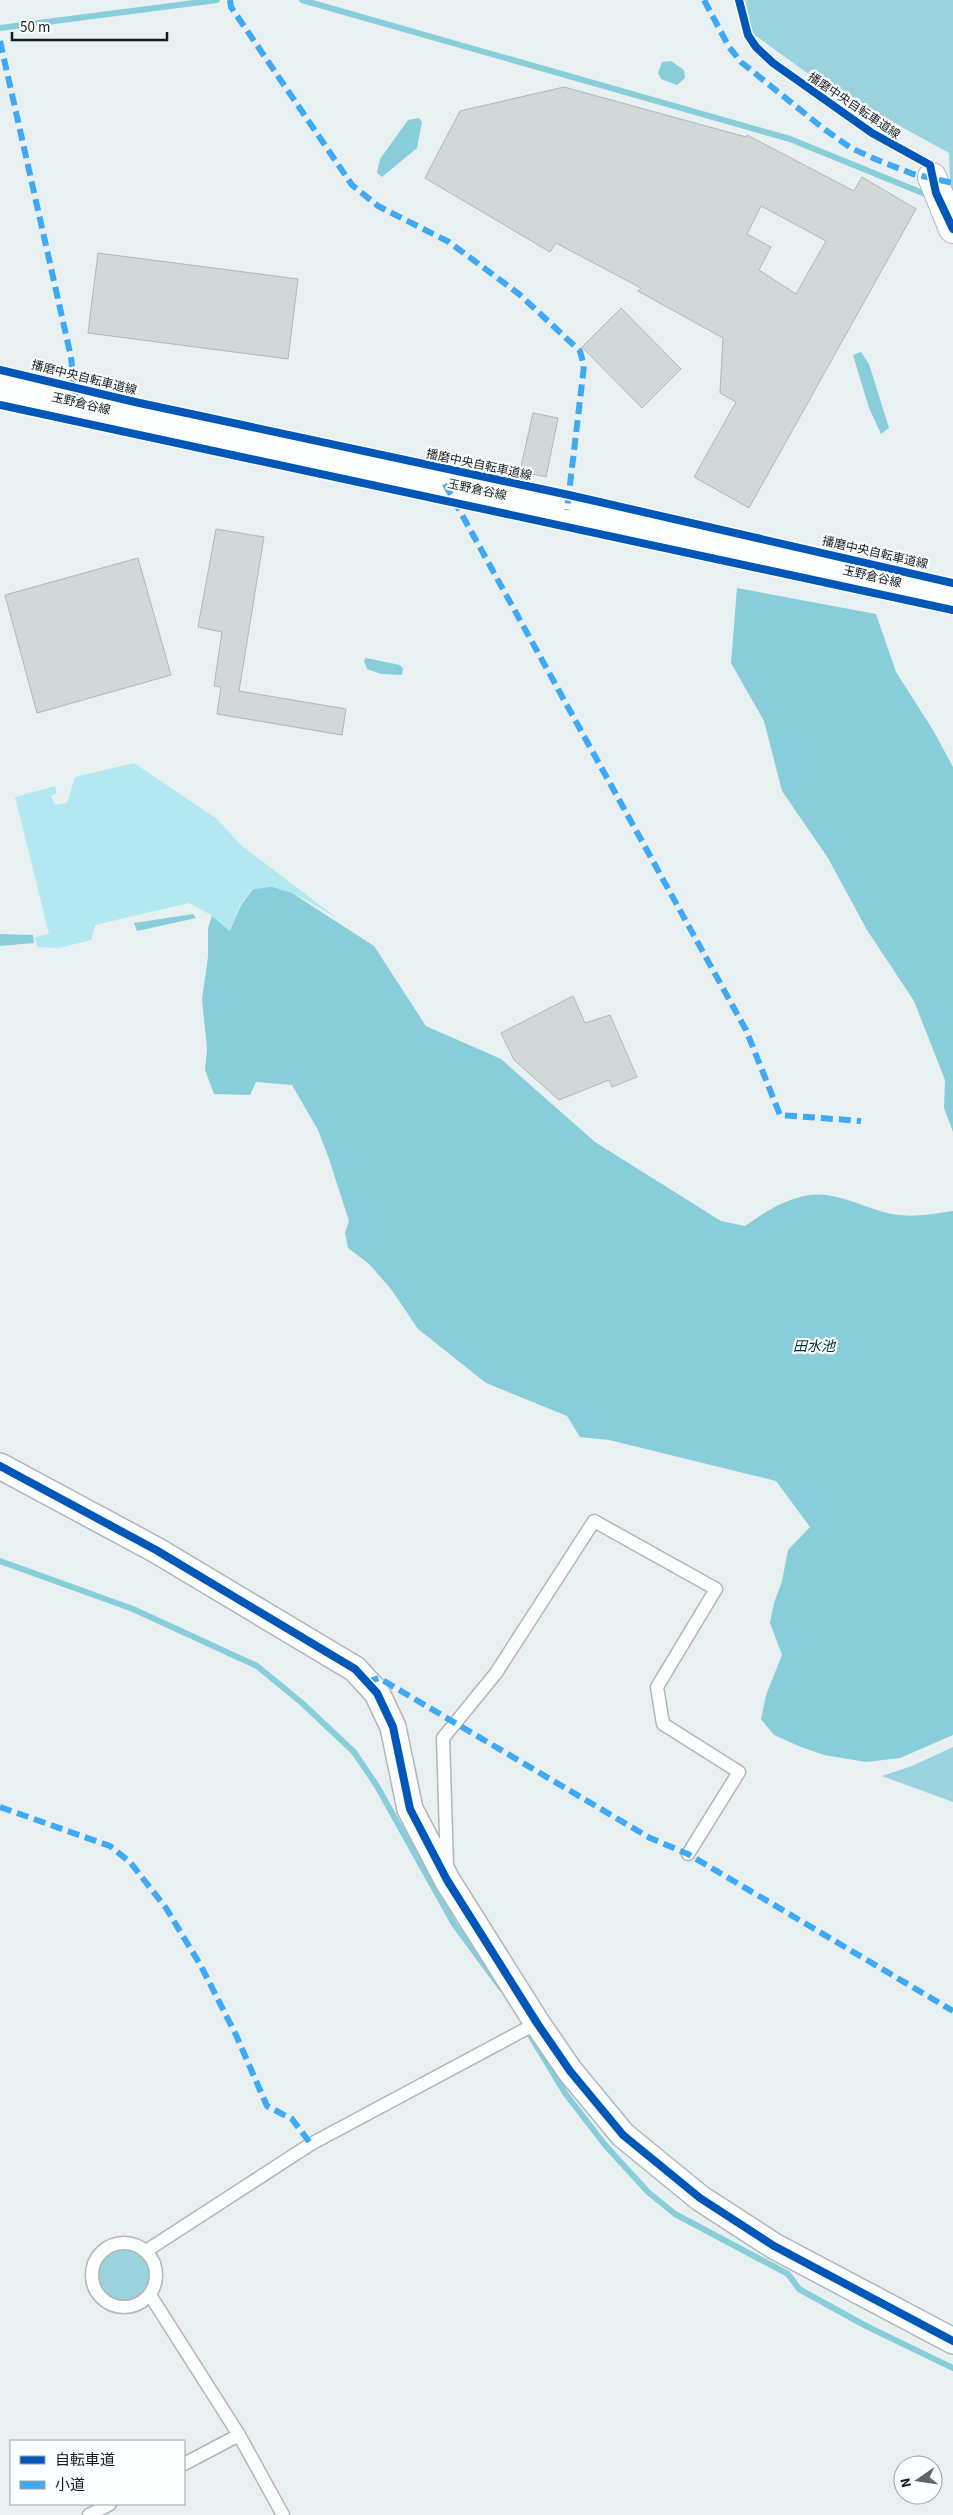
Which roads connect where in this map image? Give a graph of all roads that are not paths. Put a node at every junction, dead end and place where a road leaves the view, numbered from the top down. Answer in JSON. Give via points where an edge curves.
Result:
{"nodes":[{"id":1,"x":932,"y":178,"type":"dead end"},
{"id":2,"x":953,"y":230,"type":"edge"},
{"id":3,"x":0,"y":386,"type":"edge"},
{"id":4,"x":953,"y":596,"type":"edge"},
{"id":5,"x":0,"y":1466,"type":"edge"},
{"id":6,"x":688,"y":1854,"type":"dead end"},
{"id":7,"x":448,"y":1880,"type":"junction"},
{"id":8,"x":537,"y":2023,"type":"junction"},
{"id":9,"x":146,"y":2251,"type":"junction"},
{"id":10,"x":150,"y":2295,"type":"junction"},
{"id":11,"x":953,"y":2341,"type":"edge"},
{"id":12,"x":239,"y":2435,"type":"junction"},
{"id":13,"x":185,"y":2463,"type":"edge"},
{"id":14,"x":108,"y":2505,"type":"edge"},
{"id":15,"x":88,"y":2515,"type":"edge"},
{"id":16,"x":282,"y":2515,"type":"edge"}],
"edges":[{"from":1,"to":2,"type":"main road"},
{"from":3,"to":4,"type":"main road","name":"玉野倉谷線"},
{"from":5,"to":7,"type":"street","via":[[156,1550],[354,1669],[377,1693],[393,1727],[410,1809]]},
{"from":6,"to":7,"type":"lane","via":[[739,1772],[663,1724],[657,1687],[716,1589],[594,1521],[496,1674],[442,1738]]},
{"from":7,"to":8,"type":"street"},
{"from":8,"to":9,"type":"lane","via":[[311,2144]]},
{"from":8,"to":11,"type":"street","via":[[570,2071],[623,2135],[700,2198],[774,2246]]},
{"from":9,"to":10,"type":"lane","via":[[157,2272]]},
{"from":9,"to":10,"type":"lane","via":[[132,2244],[115,2244],[96,2258],[92,2274],[100,2296],[113,2306],[129,2307]]},
{"from":10,"to":12,"type":"lane"},
{"from":12,"to":13,"type":"lane"},
{"from":12,"to":16,"type":"lane"},
{"from":14,"to":15,"type":"lane"}]}
